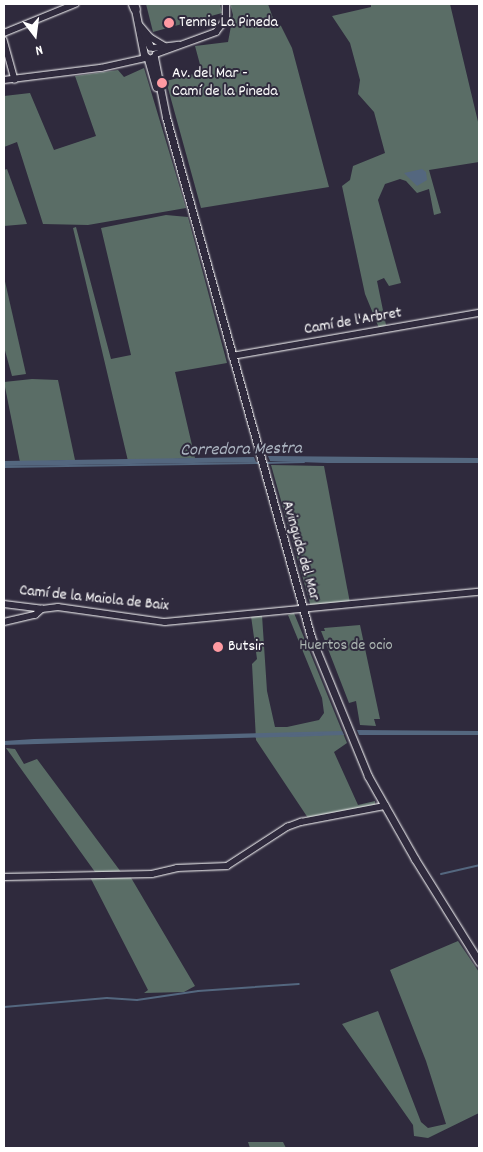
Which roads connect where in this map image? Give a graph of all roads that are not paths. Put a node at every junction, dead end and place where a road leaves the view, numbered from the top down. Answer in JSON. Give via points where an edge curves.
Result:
{"nodes":[{"id":1,"x":76,"y":4,"type":"edge"},
{"id":2,"x":226,"y":4,"type":"edge"},
{"id":3,"x":134,"y":6,"type":"edge"},
{"id":4,"x":140,"y":25,"type":"junction"},
{"id":5,"x":4,"y":33,"type":"edge"},
{"id":6,"x":4,"y":40,"type":"edge"},
{"id":7,"x":181,"y":45,"type":"junction"},
{"id":8,"x":165,"y":46,"type":"junction"},
{"id":9,"x":150,"y":54,"type":"junction"},
{"id":10,"x":4,"y":80,"type":"edge"},
{"id":11,"x":15,"y":80,"type":"junction"},
{"id":12,"x":479,"y":313,"type":"edge"},
{"id":13,"x":232,"y":356,"type":"junction"},
{"id":14,"x":479,"y":592,"type":"edge"},
{"id":15,"x":4,"y":604,"type":"edge"},
{"id":16,"x":42,"y":609,"type":"junction"},
{"id":17,"x":302,"y":610,"type":"junction"},
{"id":18,"x":4,"y":622,"type":"edge"},
{"id":19,"x":385,"y":806,"type":"junction"},
{"id":20,"x":4,"y":877,"type":"edge"},
{"id":21,"x":479,"y":962,"type":"edge"}],
"edges":[{"from":1,"to":5,"type":"street"},
{"from":2,"to":7,"type":"street","via":[[226,19],[222,26],[201,39]]},
{"from":3,"to":4,"type":"street","name":"Avinguda del Mar"},
{"from":4,"to":8,"type":"street","via":[[150,37]]},
{"from":4,"to":9,"type":"street","name":"Avinguda del Mar"},
{"from":6,"to":11,"type":"street"},
{"from":7,"to":8,"type":"street"},
{"from":7,"to":9,"type":"street"},
{"from":8,"to":9,"type":"street"},
{"from":9,"to":11,"type":"street","via":[[101,68]]},
{"from":9,"to":13,"type":"street","name":"Avinguda del Mar"},
{"from":10,"to":11,"type":"street"},
{"from":12,"to":13,"type":"street","name":"Camí de l'Arbret"},
{"from":13,"to":17,"type":"street","name":"Avinguda del Mar"},
{"from":14,"to":17,"type":"street","name":"Camí de la Maiola de Baix"},
{"from":15,"to":16,"type":"street","name":"Camí de la Maiola de Baix"},
{"from":16,"to":17,"type":"street","name":"Camí de la Maiola de Baix","via":[[58,607],[165,622],[245,612]]},
{"from":16,"to":18,"type":"street","via":[[35,615]]},
{"from":17,"to":19,"type":"street","name":"Avinguda del Mar","via":[[351,739]]},
{"from":19,"to":20,"type":"street","via":[[287,827],[227,866],[177,868],[152,874]]},
{"from":19,"to":21,"type":"street","name":"Avinguda del Mar"}]}
